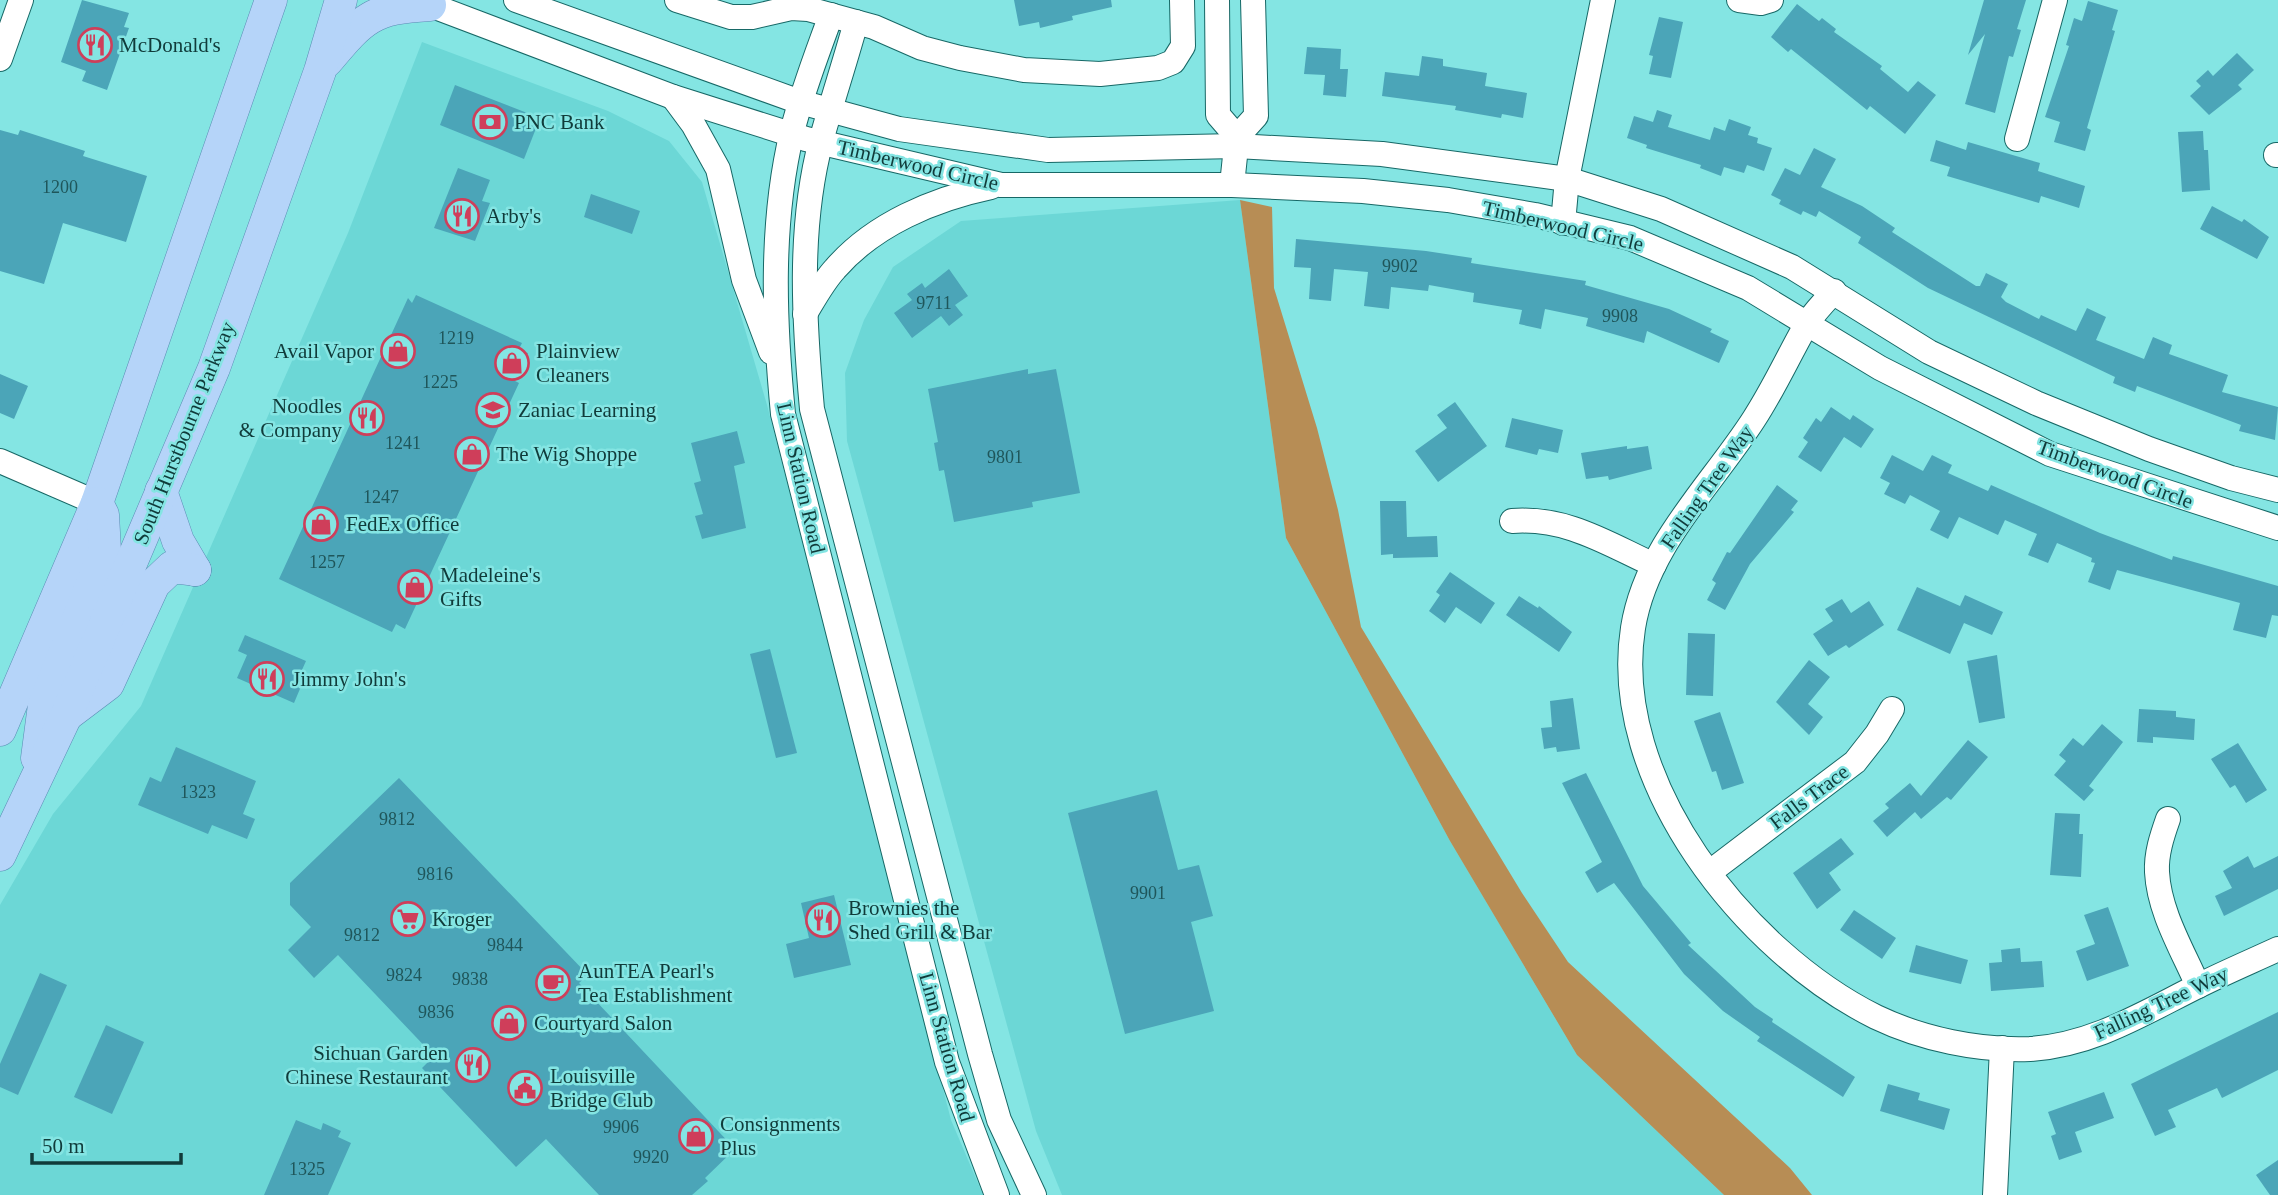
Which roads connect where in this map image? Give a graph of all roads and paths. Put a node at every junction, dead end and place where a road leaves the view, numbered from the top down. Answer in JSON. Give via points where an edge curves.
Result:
{"nodes":[{"id":1,"x":21,"y":0,"type":"edge"},
{"id":2,"x":271,"y":0,"type":"edge"},
{"id":3,"x":341,"y":0,"type":"edge"},
{"id":4,"x":516,"y":0,"type":"edge"},
{"id":5,"x":677,"y":0,"type":"edge"},
{"id":6,"x":1182,"y":0,"type":"edge"},
{"id":7,"x":1217,"y":0,"type":"edge"},
{"id":8,"x":1254,"y":0,"type":"edge"},
{"id":9,"x":1603,"y":0,"type":"edge"},
{"id":10,"x":1739,"y":0,"type":"edge"},
{"id":11,"x":1771,"y":0,"type":"edge"},
{"id":12,"x":2055,"y":0,"type":"edge"},
{"id":13,"x":424,"y":3,"type":"edge"},
{"id":14,"x":831,"y":15,"type":"junction"},
{"id":15,"x":856,"y":22,"type":"junction"},
{"id":16,"x":0,"y":59,"type":"edge"},
{"id":17,"x":320,"y":71,"type":"junction"},
{"id":18,"x":673,"y":97,"type":"junction"},
{"id":19,"x":800,"y":102,"type":"junction"},
{"id":20,"x":831,"y":110,"type":"junction"},
{"id":21,"x":792,"y":135,"type":"junction"},
{"id":22,"x":2017,"y":139,"type":"dead end"},
{"id":23,"x":1236,"y":141,"type":"junction"},
{"id":24,"x":821,"y":143,"type":"junction"},
{"id":25,"x":1567,"y":179,"type":"junction"},
{"id":26,"x":1001,"y":185,"type":"junction"},
{"id":27,"x":1232,"y":185,"type":"junction"},
{"id":28,"x":1563,"y":223,"type":"junction"},
{"id":29,"x":1834,"y":291,"type":"junction"},
{"id":30,"x":804,"y":314,"type":"junction"},
{"id":31,"x":1806,"y":325,"type":"junction"},
{"id":32,"x":778,"y":369,"type":"junction"},
{"id":33,"x":0,"y":461,"type":"edge"},
{"id":34,"x":2278,"y":490,"type":"edge"},
{"id":35,"x":161,"y":491,"type":"junction"},
{"id":36,"x":97,"y":503,"type":"junction"},
{"id":37,"x":1512,"y":521,"type":"dead end"},
{"id":38,"x":2278,"y":528,"type":"edge"},
{"id":39,"x":1654,"y":565,"type":"junction"},
{"id":40,"x":1892,"y":709,"type":"dead end"},
{"id":41,"x":66,"y":716,"type":"junction"},
{"id":42,"x":0,"y":730,"type":"edge"},
{"id":43,"x":33,"y":787,"type":"junction"},
{"id":44,"x":2168,"y":819,"type":"dead end"},
{"id":45,"x":0,"y":855,"type":"edge"},
{"id":46,"x":1710,"y":872,"type":"junction"},
{"id":47,"x":2278,"y":949,"type":"edge"},
{"id":48,"x":2198,"y":986,"type":"junction"},
{"id":49,"x":2002,"y":1048,"type":"junction"},
{"id":50,"x":997,"y":1195,"type":"edge"},
{"id":51,"x":1034,"y":1195,"type":"edge"},
{"id":52,"x":1995,"y":1195,"type":"edge"}],
"edges":[{"from":1,"to":16,"type":"street"},
{"from":2,"to":36,"type":"main road"},
{"from":3,"to":17,"type":"main road","name":"South Hurstbourne Parkway"},
{"from":4,"to":19,"type":"street","name":"Timberwood Circle"},
{"from":5,"to":14,"type":"street","via":[[731,17],[791,8]]},
{"from":6,"to":15,"type":"street","via":[[1183,46],[1173,62],[1127,73],[1052,73],[986,63],[922,48]]},
{"from":7,"to":23,"type":"street","via":[[1218,115]]},
{"from":8,"to":23,"type":"street","via":[[1256,116]]},
{"from":9,"to":25,"type":"street"},
{"from":10,"to":11,"type":"street"},
{"from":12,"to":22,"type":"street"},
{"from":13,"to":17,"type":"main road","via":[[364,20]]},
{"from":13,"to":18,"type":"street"},
{"from":14,"to":15,"type":"street"},
{"from":14,"to":19,"type":"street","name":"Linn Station Road"},
{"from":15,"to":20,"type":"street","name":"Linn Station Road"},
{"from":17,"to":35,"type":"main road","name":"South Hurstbourne Parkway","via":[[214,368]]},
{"from":18,"to":21,"type":"street"},
{"from":18,"to":32,"type":"street","via":[[718,169],[744,280]]},
{"from":19,"to":20,"type":"street","name":"Timberwood Circle"},
{"from":19,"to":21,"type":"street","name":"Linn Station Road"},
{"from":20,"to":23,"type":"street","name":"Timberwood Circle","via":[[899,129],[1048,150]]},
{"from":20,"to":24,"type":"street","name":"Linn Station Road"},
{"from":21,"to":24,"type":"street","name":"Timberwood Circle"},
{"from":21,"to":32,"type":"street","name":"Linn Station Road","via":[[779,223]]},
{"from":23,"to":25,"type":"street","name":"Timberwood Circle","via":[[1382,154]]},
{"from":23,"to":27,"type":"street"},
{"from":24,"to":26,"type":"street","name":"Timberwood Circle"},
{"from":24,"to":30,"type":"street","name":"Linn Station Road","via":[[807,224]]},
{"from":25,"to":28,"type":"street"},
{"from":25,"to":29,"type":"street","name":"Timberwood Circle","via":[[1685,219]]},
{"from":26,"to":27,"type":"street","name":"Timberwood Circle"},
{"from":26,"to":30,"type":"street","via":[[932,202],[897,221],[835,268]]},
{"from":27,"to":28,"type":"street","name":"Timberwood Circle","via":[[1447,200]]},
{"from":28,"to":31,"type":"street","name":"Timberwood Circle","via":[[1630,238],[1684,258],[1748,288]]},
{"from":29,"to":31,"type":"street","name":"Falling Tree Way"},
{"from":29,"to":34,"type":"street","name":"Timberwood Circle","via":[[1929,352],[2036,403],[2161,454]]},
{"from":30,"to":51,"type":"street","name":"Linn Station Road","via":[[812,409],[980,1054],[999,1120]]},
{"from":31,"to":38,"type":"street","name":"Timberwood Circle","via":[[2050,454]]},
{"from":31,"to":39,"type":"street","name":"Falling Tree Way","via":[[1756,417],[1670,535]]},
{"from":32,"to":50,"type":"street","name":"Linn Station Road","via":[[783,414],[947,1062]]},
{"from":33,"to":36,"type":"street"},
{"from":35,"to":41,"type":"main road","name":"South Hurstbourne Parkway"},
{"from":35,"to":41,"type":"main road","via":[[178,541],[195,570],[172,567],[154,584],[108,684]]},
{"from":36,"to":42,"type":"main road"},
{"from":36,"to":43,"type":"main road","via":[[103,515],[105,551],[44,705]]},
{"from":37,"to":39,"type":"street","via":[[1561,523]]},
{"from":39,"to":46,"type":"street","name":"Falling Tree Way","via":[[1633,628],[1632,705],[1654,782]]},
{"from":40,"to":46,"type":"street","name":"Falls Trace","via":[[1855,762]]},
{"from":41,"to":43,"type":"main road","name":"South Hurstbourne Parkway"},
{"from":43,"to":45,"type":"main road","name":"South Hurstbourne Parkway"},
{"from":44,"to":48,"type":"street","via":[[2157,873],[2165,912]]},
{"from":46,"to":49,"type":"street","name":"Falling Tree Way","via":[[1781,951],[1836,994],[1935,1039]]},
{"from":47,"to":48,"type":"street","name":"Falling Tree Way"},
{"from":48,"to":49,"type":"street","name":"Falling Tree Way","via":[[2104,1034],[2059,1045]]},
{"from":49,"to":52,"type":"street"}]}
